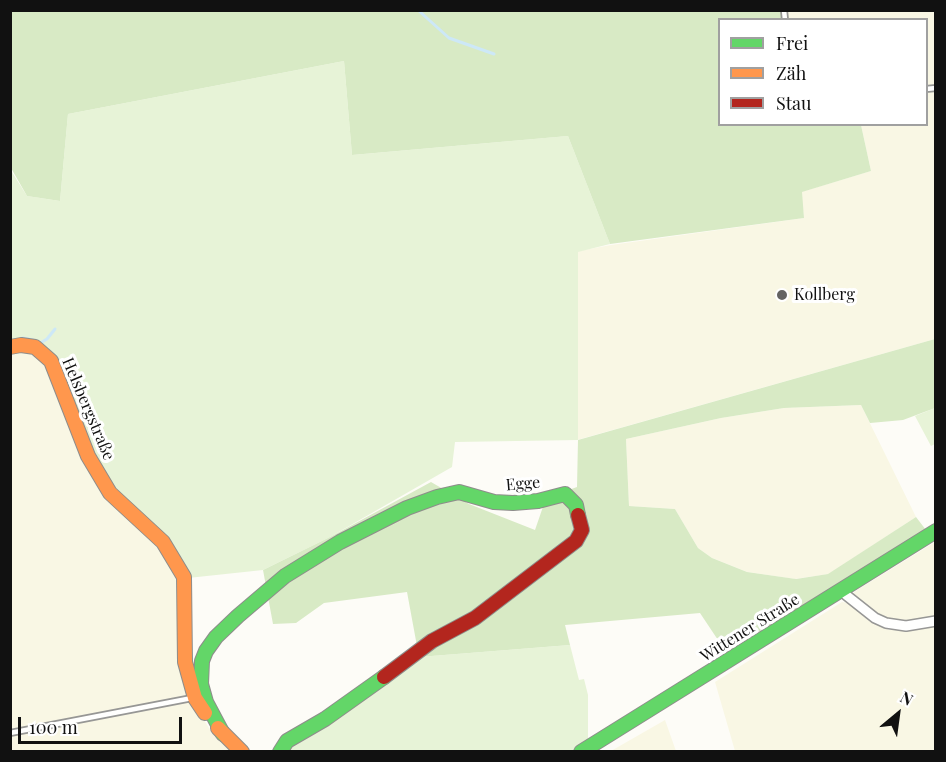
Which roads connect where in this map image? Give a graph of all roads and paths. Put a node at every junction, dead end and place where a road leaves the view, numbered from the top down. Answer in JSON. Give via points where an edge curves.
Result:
{"nodes":[{"id":1,"x":10,"y":347,"type":"edge"},
{"id":2,"x":936,"y":531,"type":"edge"},
{"id":3,"x":843,"y":590,"type":"junction"},
{"id":4,"x":936,"y":621,"type":"edge"},
{"id":5,"x":195,"y":698,"type":"junction"},
{"id":6,"x":10,"y":733,"type":"edge"},
{"id":7,"x":223,"y":734,"type":"junction"},
{"id":8,"x":242,"y":752,"type":"edge"},
{"id":9,"x":280,"y":752,"type":"edge"},
{"id":10,"x":581,"y":752,"type":"edge"}],
"edges":[{"from":1,"to":5,"type":"street","name":"Helsbergstraße","via":[[35,347],[51,361],[88,456],[110,493],[163,542],[184,577],[185,662]]},
{"from":2,"to":3,"type":"street","name":"Wittener Straße"},
{"from":3,"to":4,"type":"street","via":[[886,623],[906,626]]},
{"from":3,"to":10,"type":"street","name":"Wittener Straße"},
{"from":5,"to":6,"type":"lane"},
{"from":5,"to":7,"type":"street","name":"Helsbergstraße"},
{"from":7,"to":8,"type":"street","name":"Helsbergstraße"},
{"from":7,"to":9,"type":"street","name":"Egge","via":[[206,702],[201,684],[202,661],[216,637],[285,576],[340,542],[437,497],[459,492],[494,502],[513,502],[565,494],[576,505],[582,530],[576,541],[475,618],[432,641],[287,741]]}]}
